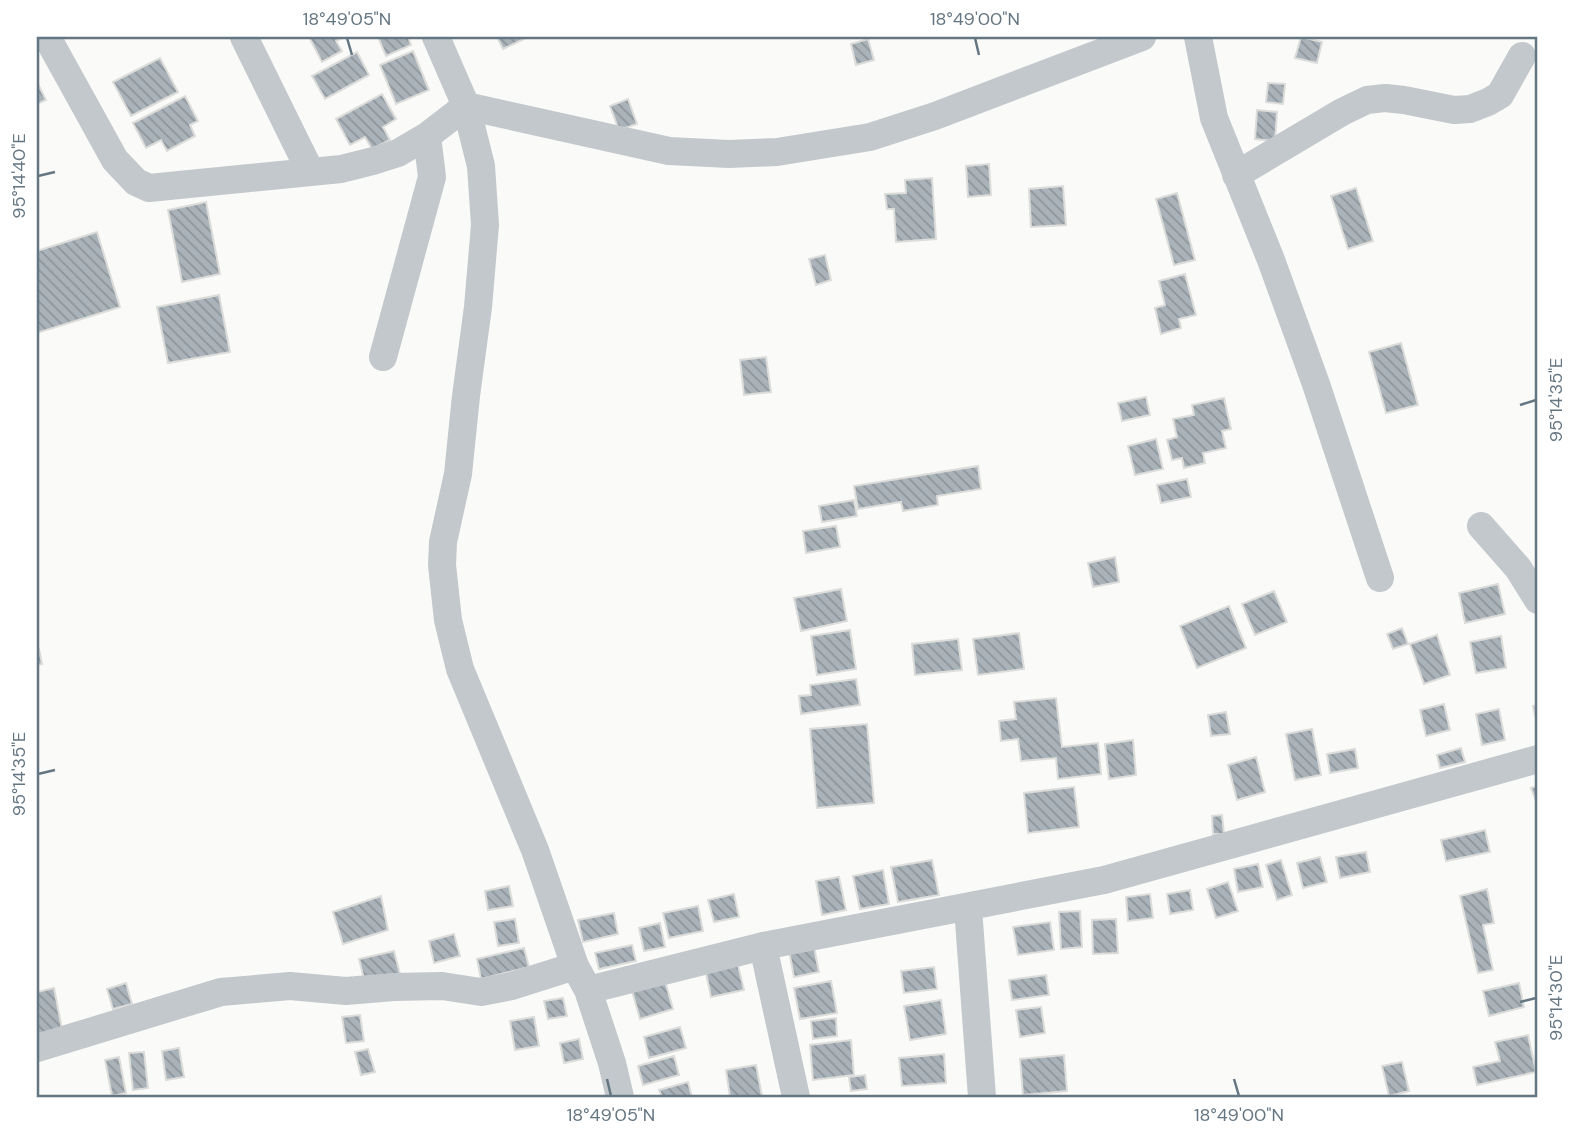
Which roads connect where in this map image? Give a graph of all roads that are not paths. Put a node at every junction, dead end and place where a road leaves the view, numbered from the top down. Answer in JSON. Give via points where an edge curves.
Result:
{"nodes":[{"id":1,"x":47,"y":37,"type":"edge"},
{"id":2,"x":244,"y":37,"type":"edge"},
{"id":3,"x":436,"y":37,"type":"edge"},
{"id":4,"x":1142,"y":37,"type":"edge"},
{"id":5,"x":1198,"y":37,"type":"edge"},
{"id":6,"x":1522,"y":56,"type":"dead end"},
{"id":7,"x":466,"y":106,"type":"junction"},
{"id":8,"x":427,"y":136,"type":"junction"},
{"id":9,"x":310,"y":172,"type":"junction"},
{"id":10,"x":1236,"y":175,"type":"junction"},
{"id":11,"x":383,"y":357,"type":"dead end"},
{"id":12,"x":1481,"y":526,"type":"dead end"},
{"id":13,"x":1380,"y":578,"type":"dead end"},
{"id":14,"x":1538,"y":600,"type":"edge"},
{"id":15,"x":1538,"y":759,"type":"edge"},
{"id":16,"x":968,"y":908,"type":"junction"},
{"id":17,"x":763,"y":946,"type":"junction"},
{"id":18,"x":575,"y":965,"type":"junction"},
{"id":19,"x":588,"y":990,"type":"junction"},
{"id":20,"x":37,"y":1048,"type":"edge"},
{"id":21,"x":620,"y":1097,"type":"edge"},
{"id":22,"x":796,"y":1097,"type":"edge"},
{"id":23,"x":982,"y":1097,"type":"edge"}],
"edges":[{"from":1,"to":9,"type":"street","via":[[115,160],[136,182],[165,187]]},
{"from":2,"to":9,"type":"street"},
{"from":3,"to":7,"type":"street"},
{"from":4,"to":7,"type":"street","via":[[870,137],[777,152],[669,151]]},
{"from":5,"to":10,"type":"street","via":[[1214,118]]},
{"from":6,"to":10,"type":"street","via":[[1500,95],[1488,102],[1454,110],[1404,100],[1367,100]]},
{"from":7,"to":8,"type":"street"},
{"from":7,"to":18,"type":"street","via":[[481,166],[485,225],[458,474],[443,542],[444,593],[460,669],[535,850]]},
{"from":8,"to":9,"type":"street","via":[[373,161]]},
{"from":8,"to":11,"type":"street","via":[[432,177]]},
{"from":10,"to":13,"type":"street","via":[[1316,384]]},
{"from":12,"to":14,"type":"street","via":[[1518,568]]},
{"from":15,"to":16,"type":"street","via":[[1104,880]]},
{"from":16,"to":17,"type":"street"},
{"from":16,"to":23,"type":"street"},
{"from":17,"to":19,"type":"street"},
{"from":17,"to":22,"type":"street"},
{"from":18,"to":19,"type":"street"},
{"from":18,"to":20,"type":"street","via":[[481,992],[442,986],[346,991],[290,986],[221,992]]},
{"from":19,"to":21,"type":"street"}]}
